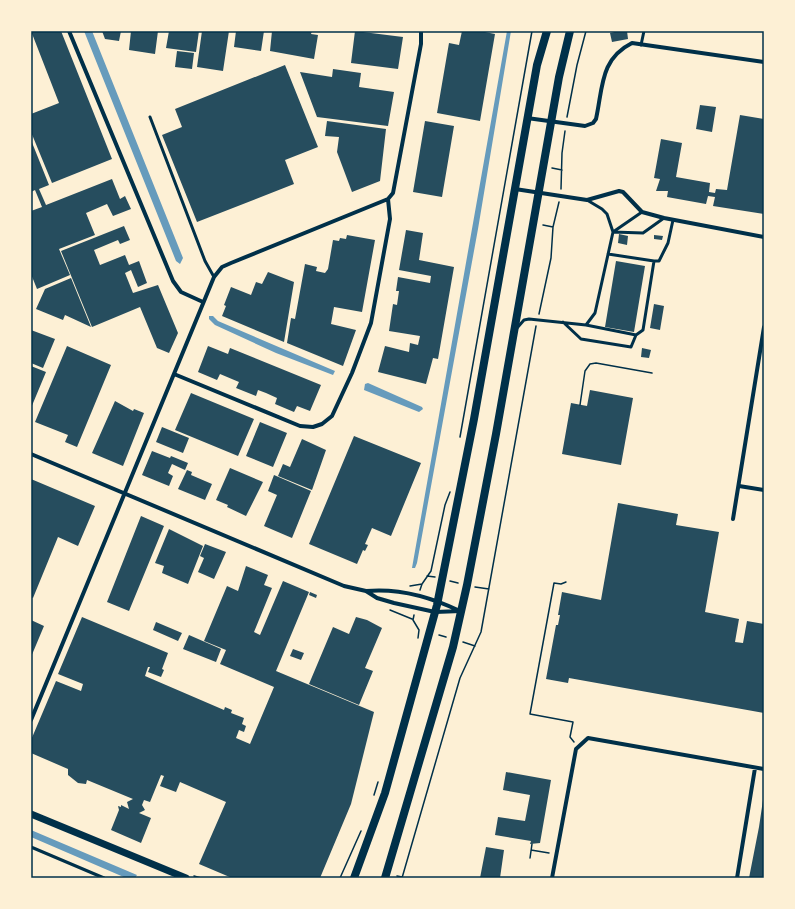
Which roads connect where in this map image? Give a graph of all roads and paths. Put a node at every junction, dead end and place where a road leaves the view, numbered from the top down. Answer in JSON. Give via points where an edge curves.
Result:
{"nodes":[{"id":1,"x":69,"y":31,"type":"edge"},
{"id":2,"x":421,"y":31,"type":"edge"},
{"id":3,"x":532,"y":31,"type":"edge"},
{"id":4,"x":547,"y":31,"type":"edge"},
{"id":5,"x":570,"y":31,"type":"edge"},
{"id":6,"x":586,"y":31,"type":"edge"},
{"id":7,"x":644,"y":31,"type":"edge"},
{"id":8,"x":641,"y":44,"type":"junction"},
{"id":9,"x":764,"y":62,"type":"edge"},
{"id":10,"x":150,"y":117,"type":"dead end"},
{"id":11,"x":527,"y":118,"type":"junction"},
{"id":12,"x":551,"y":121,"type":"junction"},
{"id":13,"x":566,"y":123,"type":"junction"},
{"id":14,"x":515,"y":189,"type":"junction"},
{"id":15,"x":539,"y":193,"type":"junction"},
{"id":16,"x":560,"y":196,"type":"junction"},
{"id":17,"x":388,"y":199,"type":"junction"},
{"id":18,"x":587,"y":200,"type":"junction"},
{"id":19,"x":642,"y":212,"type":"junction"},
{"id":20,"x":664,"y":218,"type":"junction"},
{"id":21,"x":673,"y":220,"type":"junction"},
{"id":22,"x":613,"y":232,"type":"junction"},
{"id":23,"x":764,"y":237,"type":"edge"},
{"id":24,"x":608,"y":254,"type":"junction"},
{"id":25,"x":654,"y":261,"type":"junction"},
{"id":26,"x":214,"y":276,"type":"junction"},
{"id":27,"x":203,"y":302,"type":"junction"},
{"id":28,"x":537,"y":320,"type":"junction"},
{"id":29,"x":563,"y":322,"type":"junction"},
{"id":30,"x":586,"y":325,"type":"junction"},
{"id":31,"x":764,"y":327,"type":"edge"},
{"id":32,"x":515,"y":331,"type":"junction"},
{"id":33,"x":636,"y":335,"type":"junction"},
{"id":34,"x":652,"y":372,"type":"dead end"},
{"id":35,"x":174,"y":374,"type":"junction"},
{"id":36,"x":580,"y":404,"type":"dead end"},
{"id":37,"x":460,"y":439,"type":"dead end"},
{"id":38,"x":31,"y":454,"type":"edge"},
{"id":39,"x":452,"y":485,"type":"dead end"},
{"id":40,"x":739,"y":486,"type":"junction"},
{"id":41,"x":764,"y":490,"type":"edge"},
{"id":42,"x":124,"y":493,"type":"junction"},
{"id":43,"x":733,"y":519,"type":"dead end"},
{"id":44,"x":566,"y":582,"type":"dead end"},
{"id":45,"x":366,"y":591,"type":"junction"},
{"id":46,"x":419,"y":596,"type":"junction"},
{"id":47,"x":438,"y":600,"type":"junction"},
{"id":48,"x":416,"y":608,"type":"junction"},
{"id":49,"x":461,"y":611,"type":"junction"},
{"id":50,"x":435,"y":612,"type":"junction"},
{"id":51,"x":418,"y":638,"type":"dead end"},
{"id":52,"x":31,"y":720,"type":"edge"},
{"id":53,"x":576,"y":749,"type":"junction"},
{"id":54,"x":756,"y":768,"type":"junction"},
{"id":55,"x":764,"y":769,"type":"edge"},
{"id":56,"x":380,"y":776,"type":"dead end"},
{"id":57,"x":373,"y":797,"type":"dead end"},
{"id":58,"x":31,"y":814,"type":"edge"},
{"id":59,"x":363,"y":825,"type":"dead end"},
{"id":60,"x":532,"y":844,"type":"dead end"},
{"id":61,"x":31,"y":847,"type":"edge"},
{"id":62,"x":531,"y":850,"type":"junction"},
{"id":63,"x":557,"y":854,"type":"junction"},
{"id":64,"x":530,"y":858,"type":"dead end"},
{"id":65,"x":397,"y":876,"type":"dead end"},
{"id":66,"x":178,"y":877,"type":"edge"},
{"id":67,"x":104,"y":878,"type":"edge"},
{"id":68,"x":186,"y":878,"type":"edge"},
{"id":69,"x":340,"y":878,"type":"edge"},
{"id":70,"x":354,"y":878,"type":"edge"},
{"id":71,"x":385,"y":878,"type":"edge"},
{"id":72,"x":402,"y":878,"type":"edge"},
{"id":73,"x":552,"y":878,"type":"edge"},
{"id":74,"x":737,"y":878,"type":"edge"}],
"edges":[{"from":1,"to":27,"type":"street","via":[[173,281],[181,292]]},
{"from":2,"to":17,"type":"street","via":[[421,44],[395,189]]},
{"from":3,"to":37,"type":"path"},
{"from":4,"to":11,"type":"main road","via":[[537,65]]},
{"from":5,"to":12,"type":"main road"},
{"from":6,"to":13,"type":"path"},
{"from":7,"to":8,"type":"lane"},
{"from":8,"to":9,"type":"street"},
{"from":8,"to":13,"type":"street","via":[[632,43],[608,62],[593,123],[585,126]]},
{"from":10,"to":26,"type":"lane","via":[[205,261]]},
{"from":11,"to":12,"type":"street"},
{"from":11,"to":14,"type":"main road"},
{"from":12,"to":13,"type":"street"},
{"from":12,"to":15,"type":"main road"},
{"from":13,"to":16,"type":"path","via":[[562,145]]},
{"from":14,"to":15,"type":"street"},
{"from":14,"to":47,"type":"main road","via":[[474,419]]},
{"from":15,"to":16,"type":"street"},
{"from":15,"to":32,"type":"main road"},
{"from":16,"to":18,"type":"street"},
{"from":16,"to":28,"type":"path","via":[[553,227],[551,258]]},
{"from":17,"to":26,"type":"street","via":[[231,263],[222,267]]},
{"from":17,"to":35,"type":"street","via":[[390,218],[371,323],[332,416],[313,427],[300,426]]},
{"from":18,"to":19,"type":"street","via":[[620,191]]},
{"from":18,"to":22,"type":"lane","via":[[607,214]]},
{"from":19,"to":20,"type":"street"},
{"from":19,"to":22,"type":"lane"},
{"from":20,"to":21,"type":"street"},
{"from":20,"to":22,"type":"lane","via":[[643,233]]},
{"from":21,"to":23,"type":"street"},
{"from":21,"to":25,"type":"lane","via":[[663,255],[659,261]]},
{"from":22,"to":24,"type":"lane"},
{"from":24,"to":25,"type":"lane"},
{"from":24,"to":30,"type":"lane","via":[[595,312]]},
{"from":25,"to":33,"type":"lane","via":[[643,330]]},
{"from":26,"to":27,"type":"street"},
{"from":27,"to":35,"type":"street"},
{"from":28,"to":29,"type":"lane"},
{"from":28,"to":32,"type":"lane","via":[[524,320]]},
{"from":28,"to":72,"type":"path","via":[[481,632],[460,678]]},
{"from":29,"to":30,"type":"lane"},
{"from":29,"to":33,"type":"lane","via":[[581,339],[631,347]]},
{"from":30,"to":33,"type":"lane"},
{"from":31,"to":40,"type":"street"},
{"from":32,"to":49,"type":"main road","via":[[478,536]]},
{"from":34,"to":36,"type":"path","via":[[590,364],[585,371]]},
{"from":35,"to":42,"type":"street"},
{"from":38,"to":42,"type":"street"},
{"from":39,"to":46,"type":"path","via":[[445,505],[431,571],[422,584]]},
{"from":40,"to":41,"type":"street"},
{"from":40,"to":43,"type":"street"},
{"from":42,"to":45,"type":"street","via":[[344,586]]},
{"from":42,"to":52,"type":"street"},
{"from":44,"to":53,"type":"path","via":[[554,583],[530,714],[573,722],[570,737],[573,738]]},
{"from":45,"to":46,"type":"street","via":[[394,591]]},
{"from":45,"to":48,"type":"street","via":[[377,598]]},
{"from":46,"to":47,"type":"street"},
{"from":47,"to":49,"type":"street"},
{"from":47,"to":50,"type":"main road"},
{"from":48,"to":50,"type":"street"},
{"from":48,"to":51,"type":"path","via":[[413,620],[419,630]]},
{"from":49,"to":50,"type":"street"},
{"from":49,"to":71,"type":"main road","via":[[453,647]]},
{"from":50,"to":70,"type":"main road","via":[[386,793]]},
{"from":53,"to":54,"type":"street","via":[[588,738]]},
{"from":53,"to":63,"type":"street"},
{"from":54,"to":55,"type":"street"},
{"from":54,"to":74,"type":"street"},
{"from":56,"to":57,"type":"path"},
{"from":58,"to":66,"type":"street"},
{"from":59,"to":69,"type":"path"},
{"from":60,"to":62,"type":"path"},
{"from":61,"to":67,"type":"lane"},
{"from":62,"to":63,"type":"path"},
{"from":62,"to":64,"type":"path"},
{"from":63,"to":73,"type":"street"},
{"from":65,"to":72,"type":"path"},
{"from":66,"to":68,"type":"street"}]}
